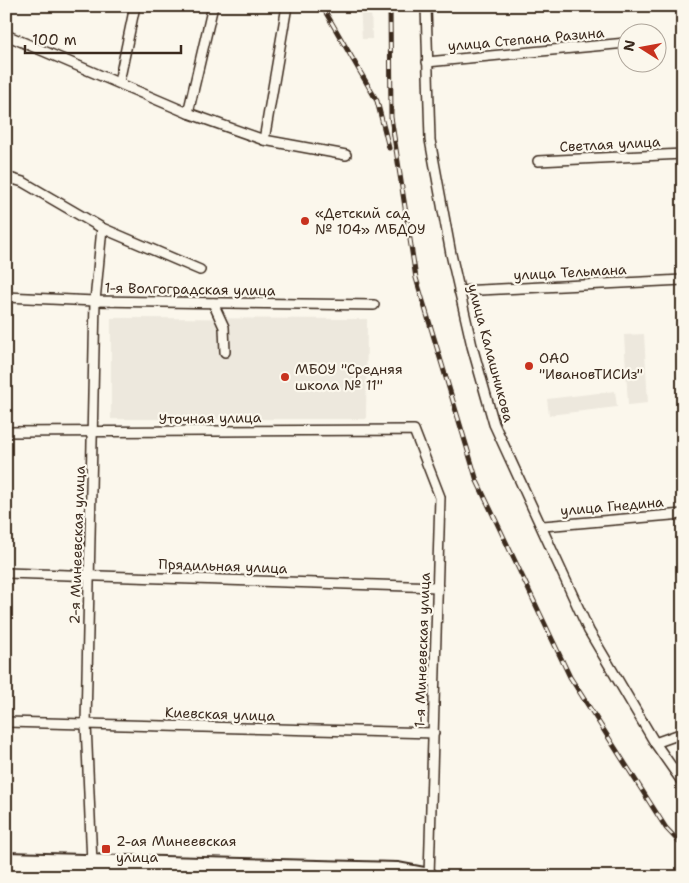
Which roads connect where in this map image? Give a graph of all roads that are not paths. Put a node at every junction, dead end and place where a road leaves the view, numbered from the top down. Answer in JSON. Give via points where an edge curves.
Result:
{"nodes":[{"id":1,"x":135,"y":6,"type":"edge"},
{"id":2,"x":213,"y":6,"type":"edge"},
{"id":3,"x":287,"y":6,"type":"edge"},
{"id":4,"x":426,"y":6,"type":"edge"},
{"id":5,"x":6,"y":34,"type":"edge"},
{"id":6,"x":616,"y":44,"type":"edge"},
{"id":7,"x":428,"y":62,"type":"junction"},
{"id":8,"x":119,"y":82,"type":"junction"},
{"id":9,"x":188,"y":113,"type":"junction"},
{"id":10,"x":264,"y":140,"type":"junction"},
{"id":11,"x":346,"y":154,"type":"dead end"},
{"id":12,"x":683,"y":154,"type":"edge"},
{"id":13,"x":538,"y":161,"type":"dead end"},
{"id":14,"x":6,"y":177,"type":"edge"},
{"id":15,"x":102,"y":228,"type":"junction"},
{"id":16,"x":200,"y":270,"type":"dead end"},
{"id":17,"x":683,"y":280,"type":"edge"},
{"id":18,"x":459,"y":291,"type":"junction"},
{"id":19,"x":6,"y":297,"type":"edge"},
{"id":20,"x":96,"y":301,"type":"junction"},
{"id":21,"x":213,"y":303,"type":"junction"},
{"id":22,"x":374,"y":305,"type":"dead end"},
{"id":23,"x":225,"y":352,"type":"dead end"},
{"id":24,"x":414,"y":430,"type":"joint"},
{"id":25,"x":6,"y":432,"type":"edge"},
{"id":26,"x":94,"y":433,"type":"junction"},
{"id":27,"x":683,"y":514,"type":"edge"},
{"id":28,"x":543,"y":526,"type":"junction"},
{"id":29,"x":6,"y":573,"type":"edge"},
{"id":30,"x":90,"y":574,"type":"junction"},
{"id":31,"x":438,"y":587,"type":"junction"},
{"id":32,"x":6,"y":722,"type":"edge"},
{"id":33,"x":86,"y":724,"type":"junction"},
{"id":34,"x":683,"y":733,"type":"edge"},
{"id":35,"x":434,"y":734,"type":"junction"},
{"id":36,"x":655,"y":743,"type":"junction"},
{"id":37,"x":683,"y":783,"type":"edge"},
{"id":38,"x":6,"y":861,"type":"edge"},
{"id":39,"x":91,"y":872,"type":"edge"},
{"id":40,"x":6,"y":874,"type":"edge"},
{"id":41,"x":430,"y":876,"type":"edge"},
{"id":42,"x":152,"y":877,"type":"edge"}],
"edges":[{"from":1,"to":8,"type":"street"},
{"from":2,"to":9,"type":"street"},
{"from":3,"to":10,"type":"street"},
{"from":4,"to":7,"type":"street","name":"улица Калашникова"},
{"from":5,"to":8,"type":"street"},
{"from":6,"to":7,"type":"street","name":"улица Степана Разина"},
{"from":7,"to":18,"type":"street","name":"улица Калашникова","via":[[430,140]]},
{"from":8,"to":9,"type":"street"},
{"from":9,"to":10,"type":"street"},
{"from":10,"to":11,"type":"street"},
{"from":12,"to":13,"type":"street","name":"Светлая улица"},
{"from":14,"to":15,"type":"street","via":[[23,182]]},
{"from":15,"to":16,"type":"street"},
{"from":15,"to":20,"type":"street","name":"2-я Минеевская улица"},
{"from":17,"to":18,"type":"street","name":"улица Тельмана"},
{"from":18,"to":28,"type":"street","name":"улица Калашникова","via":[[494,424]]},
{"from":19,"to":20,"type":"street","name":"1-я Волгоградская улица"},
{"from":20,"to":21,"type":"street","name":"1-я Волгоградская улица"},
{"from":20,"to":26,"type":"street","name":"2-я Минеевская улица"},
{"from":21,"to":22,"type":"street","name":"1-я Волгоградская улица"},
{"from":21,"to":23,"type":"street","via":[[224,327]]},
{"from":24,"to":26,"type":"street","name":"Уточная улица"},
{"from":24,"to":31,"type":"street","name":"1-я Минеевская улица","via":[[440,497]]},
{"from":25,"to":26,"type":"street","name":"Уточная улица"},
{"from":26,"to":30,"type":"street","name":"2-я Минеевская улица"},
{"from":27,"to":28,"type":"street","name":"улица Гнедина"},
{"from":28,"to":36,"type":"street","name":"улица Калашникова","via":[[589,631]]},
{"from":29,"to":30,"type":"street","name":"Прядильная улица"},
{"from":30,"to":31,"type":"street","name":"Прядильная улица"},
{"from":30,"to":33,"type":"street","name":"2-я Минеевская улица"},
{"from":31,"to":35,"type":"street","name":"1-я Минеевская улица"},
{"from":32,"to":33,"type":"street","name":"Киевская улица"},
{"from":33,"to":35,"type":"street","name":"Киевская улица"},
{"from":33,"to":39,"type":"street","name":"2-я Минеевская улица"},
{"from":34,"to":36,"type":"street"},
{"from":35,"to":41,"type":"street","name":"1-я Минеевская улица"},
{"from":36,"to":37,"type":"street","name":"улица Калашникова"},
{"from":38,"to":39,"type":"highway"},
{"from":39,"to":40,"type":"highway"},
{"from":39,"to":41,"type":"highway","via":[[398,871]]},
{"from":39,"to":42,"type":"highway"}]}
